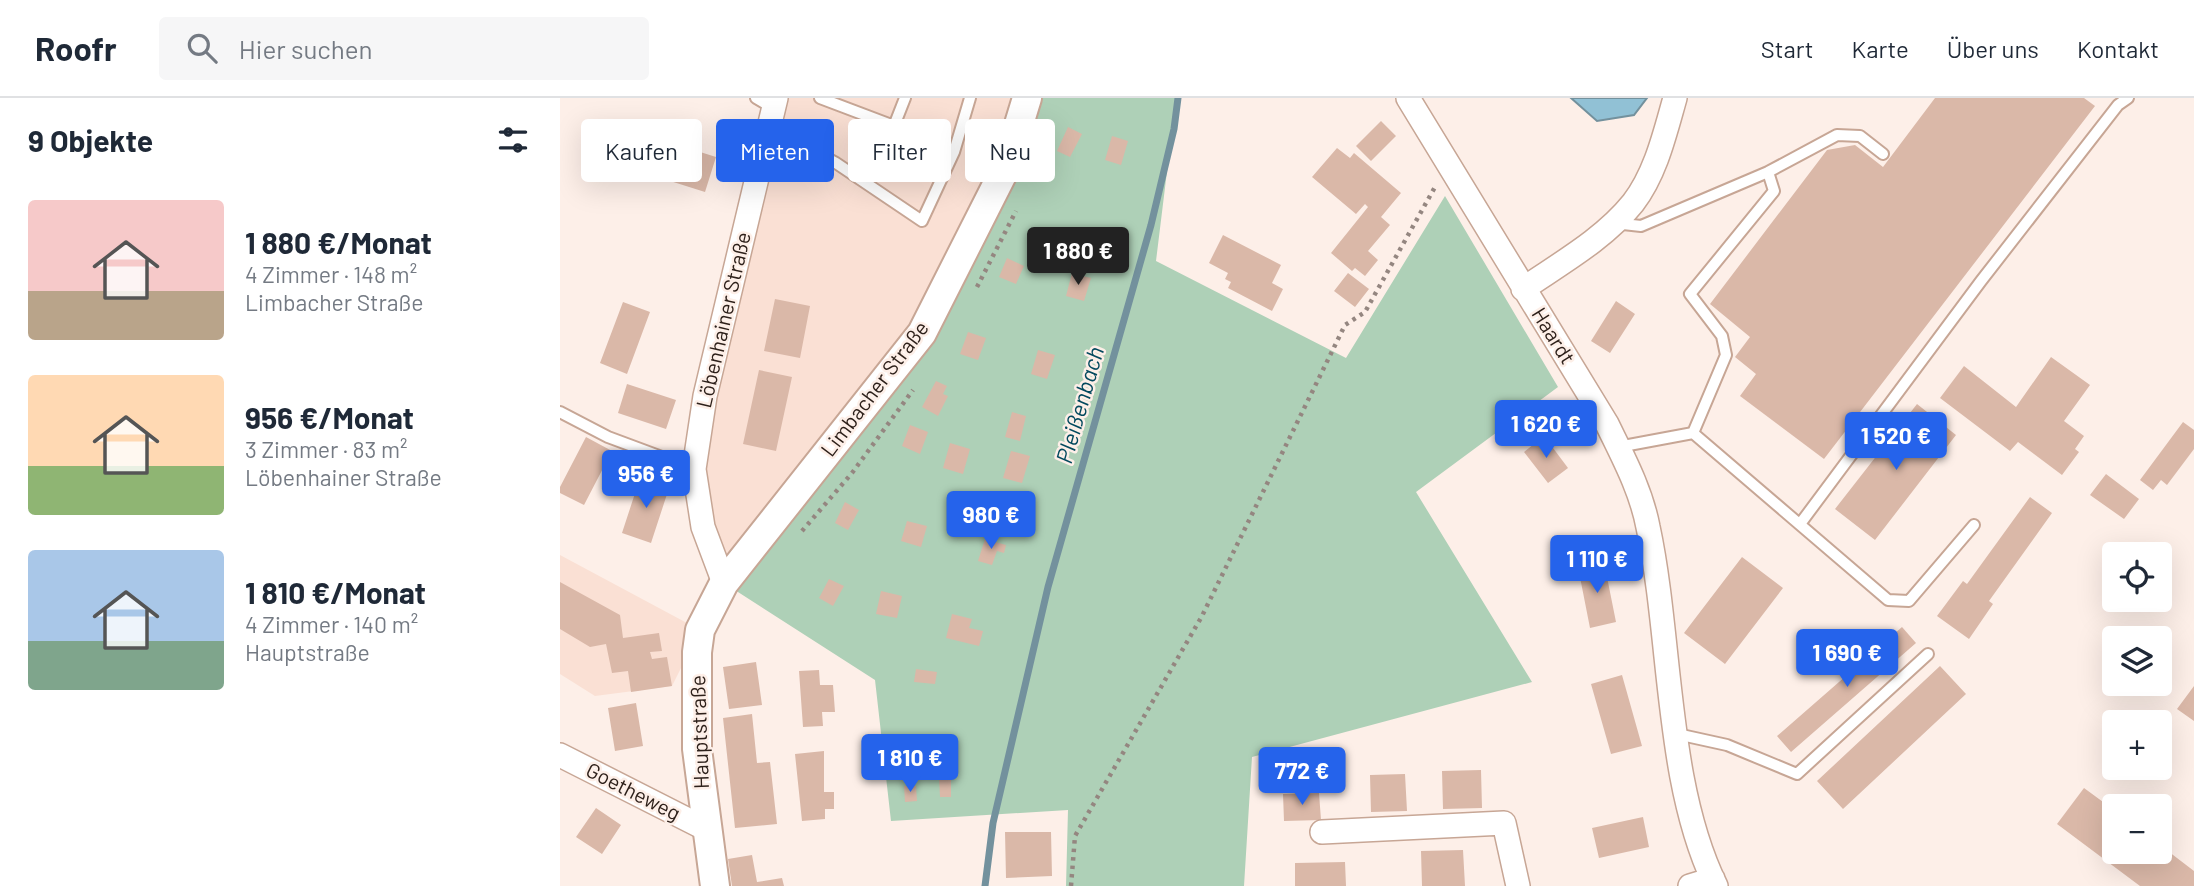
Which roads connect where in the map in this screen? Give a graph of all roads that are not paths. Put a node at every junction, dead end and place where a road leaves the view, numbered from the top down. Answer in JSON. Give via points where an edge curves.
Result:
{"nodes":[{"id":1,"x":820,"y":98,"type":"edge"},
{"id":2,"x":905,"y":98,"type":"edge"},
{"id":3,"x":970,"y":98,"type":"edge"},
{"id":4,"x":1027,"y":98,"type":"edge"},
{"id":5,"x":1408,"y":98,"type":"edge"},
{"id":6,"x":1675,"y":98,"type":"edge"},
{"id":7,"x":2128,"y":98,"type":"edge"},
{"id":8,"x":768,"y":108,"type":"edge"},
{"id":9,"x":1883,"y":155,"type":"dead end"},
{"id":10,"x":1768,"y":172,"type":"junction"},
{"id":11,"x":1612,"y":223,"type":"junction"},
{"id":12,"x":1523,"y":289,"type":"junction"},
{"id":13,"x":560,"y":412,"type":"edge"},
{"id":14,"x":1693,"y":433,"type":"junction"},
{"id":15,"x":1618,"y":447,"type":"junction"},
{"id":16,"x":694,"y":469,"type":"junction"},
{"id":17,"x":1800,"y":524,"type":"junction"},
{"id":18,"x":1974,"y":525,"type":"dead end"},
{"id":19,"x":724,"y":583,"type":"junction"},
{"id":20,"x":1928,"y":654,"type":"dead end"},
{"id":21,"x":1677,"y":734,"type":"junction"},
{"id":22,"x":560,"y":755,"type":"edge"},
{"id":23,"x":706,"y":829,"type":"junction"},
{"id":24,"x":1322,"y":832,"type":"dead end"},
{"id":25,"x":1714,"y":882,"type":"edge"},
{"id":26,"x":715,"y":886,"type":"edge"},
{"id":27,"x":1518,"y":886,"type":"edge"},
{"id":28,"x":1690,"y":886,"type":"edge"}],
"edges":[{"from":1,"to":2,"type":"lane","via":[[894,126]]},
{"from":3,"to":8,"type":"lane","via":[[954,152],[922,221],[836,163]]},
{"from":4,"to":19,"type":"street","name":"Limbacher Straße","via":[[1006,167],[922,333]]},
{"from":5,"to":12,"type":"street","name":"Haardt"},
{"from":6,"to":11,"type":"street","via":[[1659,152],[1633,202]]},
{"from":7,"to":17,"type":"lane","via":[[1981,281]]},
{"from":8,"to":16,"type":"street","name":"Löbenhainer Straße","via":[[705,396]]},
{"from":9,"to":10,"type":"lane","via":[[1860,136],[1837,135]]},
{"from":10,"to":11,"type":"lane","via":[[1641,226]]},
{"from":10,"to":14,"type":"lane","via":[[1774,191],[1690,294],[1722,336],[1726,355]]},
{"from":11,"to":12,"type":"street","via":[[1591,243]]},
{"from":12,"to":15,"type":"street","name":"Haardt"},
{"from":13,"to":16,"type":"lane","via":[[608,437]]},
{"from":14,"to":15,"type":"lane"},
{"from":14,"to":17,"type":"lane"},
{"from":15,"to":21,"type":"street","name":"Haardt","via":[[1632,474],[1648,526]]},
{"from":16,"to":19,"type":"street","name":"Löbenhainer Straße","via":[[703,527]]},
{"from":17,"to":18,"type":"lane","via":[[1888,600],[1909,601]]},
{"from":19,"to":23,"type":"street","name":"Hauptstraße","via":[[700,630],[697,652],[697,749]]},
{"from":20,"to":21,"type":"lane","via":[[1797,774],[1727,745]]},
{"from":21,"to":25,"type":"street","name":"Haardt","via":[[1686,800]]},
{"from":22,"to":23,"type":"street","name":"Goetheweg"},
{"from":23,"to":26,"type":"street","name":"Hauptstraße"},
{"from":24,"to":27,"type":"street","via":[[1504,823]]},
{"from":25,"to":28,"type":"street","name":"Haardt"}]}
